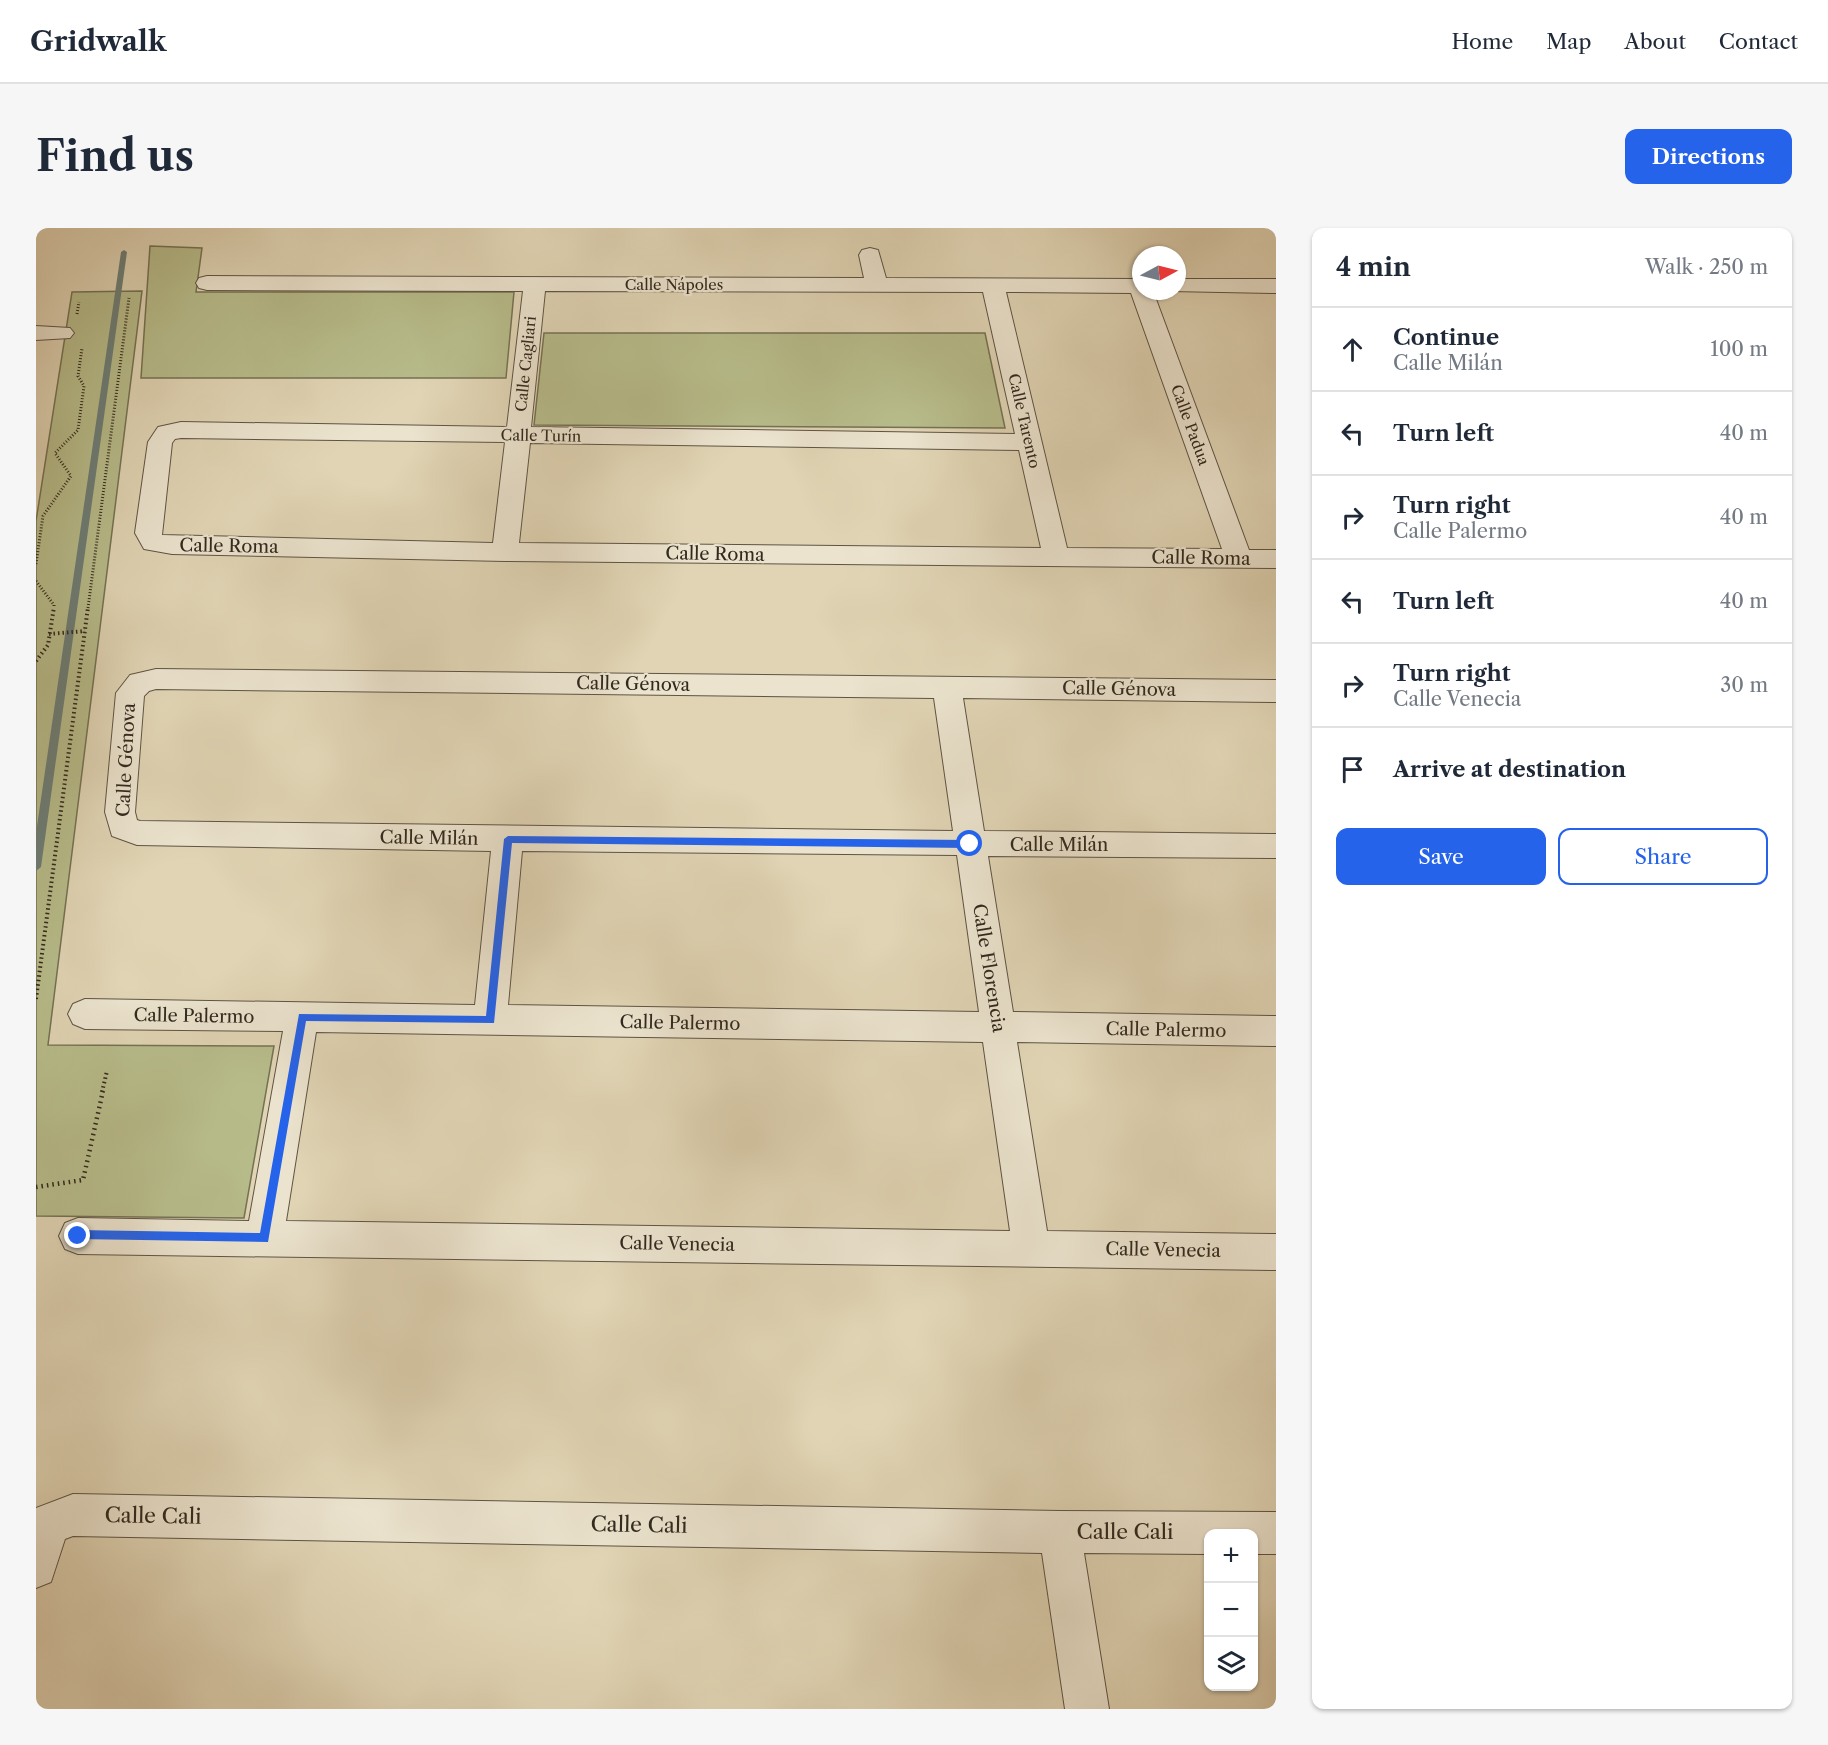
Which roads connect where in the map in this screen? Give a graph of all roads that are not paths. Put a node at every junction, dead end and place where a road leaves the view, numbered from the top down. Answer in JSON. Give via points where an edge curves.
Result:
{"nodes":[{"id":1,"x":870,"y":255,"type":"dead end"},
{"id":2,"x":207,"y":283,"type":"dead end"},
{"id":3,"x":535,"y":284,"type":"junction"},
{"id":4,"x":876,"y":285,"type":"junction"},
{"id":5,"x":993,"y":286,"type":"junction"},
{"id":6,"x":1186,"y":286,"type":"edge"},
{"id":7,"x":1276,"y":286,"type":"edge"},
{"id":8,"x":1132,"y":288,"type":"edge"},
{"id":9,"x":1145,"y":300,"type":"edge"},
{"id":10,"x":69,"y":325,"type":"road end"},
{"id":11,"x":36,"y":333,"type":"edge"},
{"id":12,"x":518,"y":436,"type":"junction"},
{"id":13,"x":1029,"y":442,"type":"junction"},
{"id":14,"x":153,"y":543,"type":"joint"},
{"id":15,"x":505,"y":552,"type":"junction"},
{"id":16,"x":1056,"y":557,"type":"junction"},
{"id":17,"x":1239,"y":559,"type":"junction"},
{"id":18,"x":1276,"y":559,"type":"edge"},
{"id":19,"x":947,"y":688,"type":"junction"},
{"id":20,"x":1276,"y":691,"type":"edge"},
{"id":21,"x":123,"y":827,"type":"joint"},
{"id":22,"x":508,"y":839,"type":"junction"},
{"id":23,"x":970,"y":844,"type":"junction"},
{"id":24,"x":1276,"y":846,"type":"edge"},
{"id":25,"x":85,"y":1014,"type":"dead end"},
{"id":26,"x":302,"y":1017,"type":"junction"},
{"id":27,"x":490,"y":1020,"type":"junction"},
{"id":28,"x":998,"y":1027,"type":"junction"},
{"id":29,"x":1276,"y":1031,"type":"edge"},
{"id":30,"x":78,"y":1236,"type":"dead end"},
{"id":31,"x":265,"y":1238,"type":"junction"},
{"id":32,"x":1031,"y":1248,"type":"junction"},
{"id":33,"x":1276,"y":1252,"type":"edge"},
{"id":34,"x":1060,"y":1532,"type":"junction"},
{"id":35,"x":1276,"y":1533,"type":"edge"},
{"id":36,"x":36,"y":1567,"type":"edge"},
{"id":37,"x":1087,"y":1709,"type":"edge"}],
"edges":[{"from":1,"to":4,"type":"street"},
{"from":2,"to":3,"type":"street","name":"Calle Nápoles"},
{"from":3,"to":4,"type":"street","name":"Calle Nápoles"},
{"from":3,"to":12,"type":"street","name":"Calle Cagliari"},
{"from":4,"to":5,"type":"street","name":"Calle Nápoles"},
{"from":5,"to":8,"type":"street","name":"Calle Nápoles"},
{"from":5,"to":13,"type":"street","name":"Calle Tarento"},
{"from":6,"to":7,"type":"street"},
{"from":9,"to":17,"type":"street","name":"Calle Padua"},
{"from":10,"to":11,"type":"street"},
{"from":12,"to":13,"type":"street","name":"Calle Turín"},
{"from":12,"to":14,"type":"street","name":"Calle Turín","via":[[181,430],[167,433],[160,442],[148,533]]},
{"from":12,"to":15,"type":"street","name":"Calle Cagliari"},
{"from":13,"to":16,"type":"street","name":"Calle Tarento"},
{"from":14,"to":15,"type":"street","name":"Calle Roma"},
{"from":15,"to":16,"type":"street","name":"Calle Roma"},
{"from":16,"to":17,"type":"street","name":"Calle Roma"},
{"from":17,"to":18,"type":"street","name":"Calle Roma"},
{"from":19,"to":20,"type":"street","name":"Calle Génova"},
{"from":19,"to":21,"type":"street","name":"Calle Génova","via":[[148,680],[129,693],[120,812]]},
{"from":19,"to":23,"type":"street","name":"Calle Florencia"},
{"from":21,"to":22,"type":"street","name":"Calle Milán","via":[[137,832]]},
{"from":22,"to":23,"type":"street","name":"Calle Milán"},
{"from":22,"to":27,"type":"street"},
{"from":23,"to":24,"type":"street","name":"Calle Milán"},
{"from":23,"to":28,"type":"street","name":"Calle Florencia"},
{"from":25,"to":26,"type":"street","name":"Calle Palermo"},
{"from":26,"to":27,"type":"street","name":"Calle Palermo"},
{"from":26,"to":31,"type":"street"},
{"from":27,"to":28,"type":"street","name":"Calle Palermo"},
{"from":28,"to":29,"type":"street","name":"Calle Palermo"},
{"from":28,"to":32,"type":"street","name":"Calle Florencia"},
{"from":30,"to":31,"type":"street","name":"Calle Venecia"},
{"from":31,"to":32,"type":"street","name":"Calle Venecia"},
{"from":32,"to":33,"type":"street","name":"Calle Venecia"},
{"from":34,"to":35,"type":"street","name":"Calle Cali"},
{"from":34,"to":36,"type":"street","name":"Calle Cali","via":[[73,1515],[48,1524]]},
{"from":34,"to":37,"type":"street"}]}
